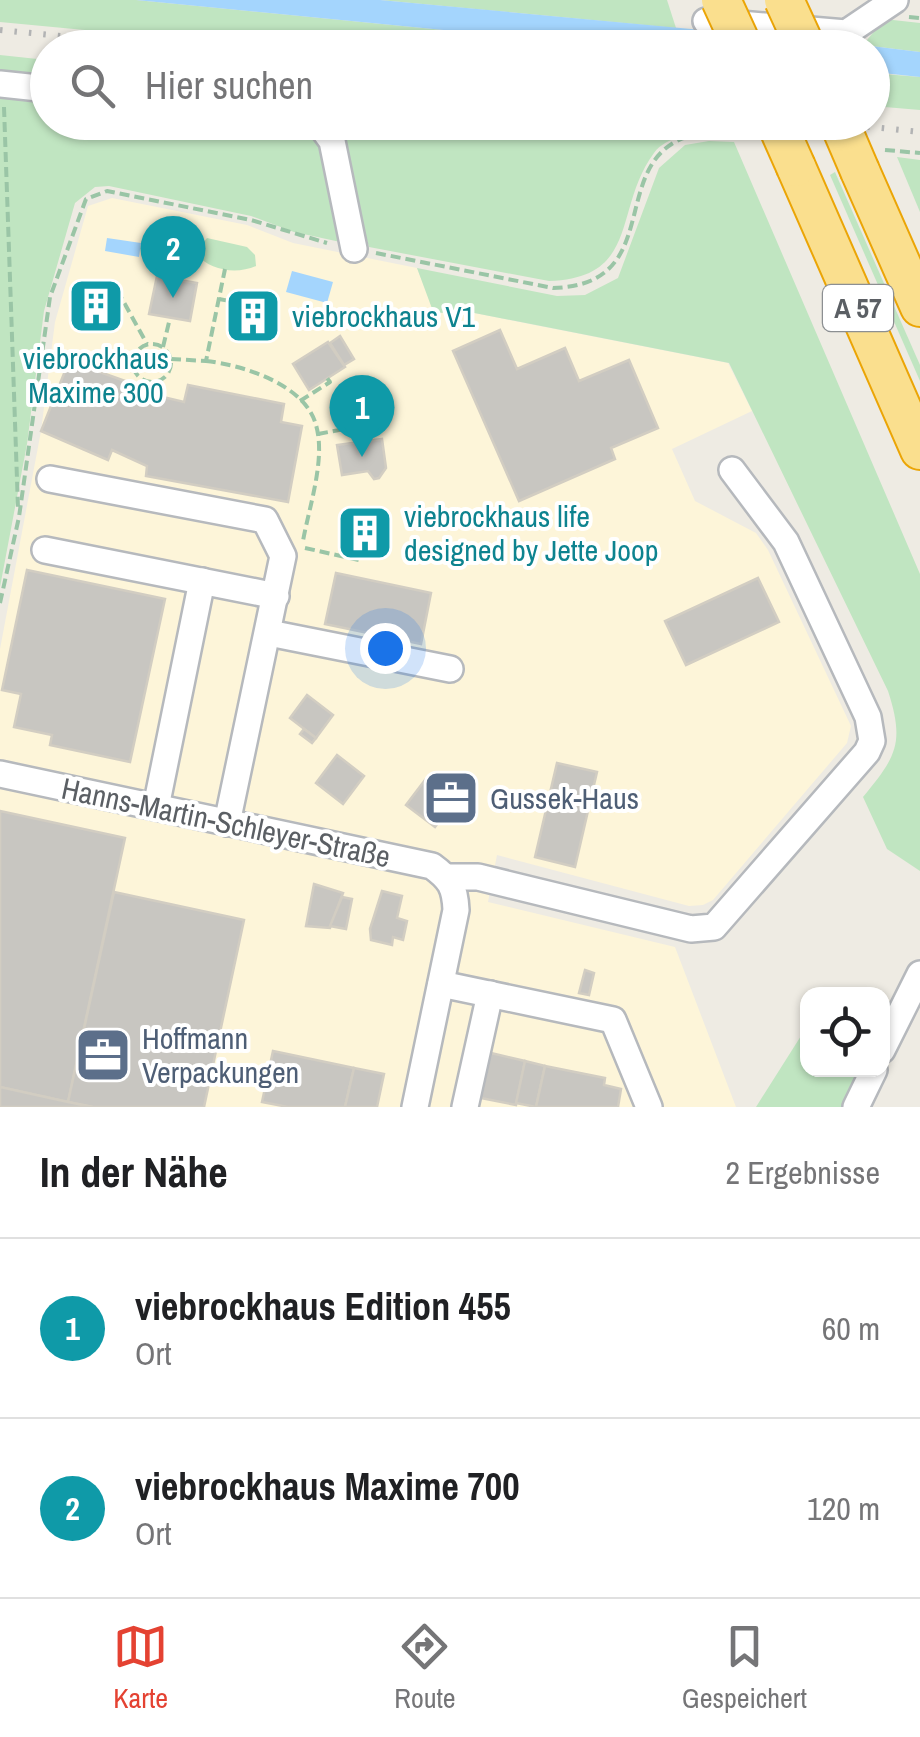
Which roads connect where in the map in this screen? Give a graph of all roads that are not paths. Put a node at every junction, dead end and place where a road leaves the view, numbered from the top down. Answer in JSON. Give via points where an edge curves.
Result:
{"nodes":[{"id":1,"x":784,"y":0,"type":"edge"},
{"id":2,"x":895,"y":0,"type":"edge"},
{"id":3,"x":714,"y":11,"type":"edge"},
{"id":4,"x":798,"y":30,"type":"edge"},
{"id":5,"x":828,"y":30,"type":"edge"},
{"id":6,"x":850,"y":30,"type":"edge"},
{"id":7,"x":2,"y":84,"type":"edge"},
{"id":8,"x":30,"y":87,"type":"edge"},
{"id":9,"x":331,"y":140,"type":"edge"},
{"id":10,"x":779,"y":140,"type":"edge"},
{"id":11,"x":854,"y":140,"type":"edge"},
{"id":12,"x":354,"y":249,"type":"road end"},
{"id":13,"x":920,"y":307,"type":"edge"},
{"id":14,"x":920,"y":450,"type":"edge"},
{"id":15,"x":732,"y":470,"type":"dead end"},
{"id":16,"x":50,"y":478,"type":"dead end"},
{"id":17,"x":44,"y":550,"type":"dead end"},
{"id":18,"x":202,"y":581,"type":"junction"},
{"id":19,"x":276,"y":596,"type":"junction"},
{"id":20,"x":269,"y":633,"type":"junction"},
{"id":21,"x":450,"y":669,"type":"dead end"},
{"id":22,"x":0,"y":774,"type":"edge"},
{"id":23,"x":156,"y":808,"type":"junction"},
{"id":24,"x":227,"y":822,"type":"junction"},
{"id":25,"x":448,"y":877,"type":"junction"},
{"id":26,"x":920,"y":974,"type":"edge"},
{"id":27,"x":441,"y":984,"type":"junction"},
{"id":28,"x":490,"y":994,"type":"junction"},
{"id":29,"x":890,"y":1034,"type":"edge"},
{"id":30,"x":871,"y":1077,"type":"edge"},
{"id":31,"x":414,"y":1107,"type":"edge"},
{"id":32,"x":466,"y":1107,"type":"edge"},
{"id":33,"x":649,"y":1107,"type":"edge"},
{"id":34,"x":856,"y":1107,"type":"edge"}],
"edges":[{"from":1,"to":4,"type":"highway","bridge":true},
{"from":2,"to":6,"type":"street"},
{"from":3,"to":5,"type":"street"},
{"from":7,"to":8,"type":"street"},
{"from":9,"to":12,"type":"street"},
{"from":10,"to":14,"type":"highway","number":"A 57","bridge":true},
{"from":11,"to":13,"type":"highway","number":"A 57","bridge":true,"via":[[871,160]]},
{"from":15,"to":25,"type":"street","name":"Hanns-Martin-Schleyer-Straße","via":[[786,542],[868,717],[867,752],[714,927],[691,930],[478,876]]},
{"from":16,"to":19,"type":"street","via":[[264,520],[282,556]]},
{"from":17,"to":18,"type":"street"},
{"from":18,"to":19,"type":"street"},
{"from":18,"to":23,"type":"street"},
{"from":19,"to":20,"type":"street"},
{"from":20,"to":21,"type":"street"},
{"from":20,"to":24,"type":"street"},
{"from":22,"to":23,"type":"street","name":"Hanns-Martin-Schleyer-Straße"},
{"from":23,"to":24,"type":"street","name":"Hanns-Martin-Schleyer-Straße"},
{"from":24,"to":25,"type":"street","name":"Hanns-Martin-Schleyer-Straße","via":[[432,866]]},
{"from":25,"to":27,"type":"street","via":[[456,910]]},
{"from":26,"to":29,"type":"street"},
{"from":27,"to":28,"type":"street"},
{"from":27,"to":31,"type":"street"},
{"from":28,"to":32,"type":"street"},
{"from":28,"to":33,"type":"street","via":[[613,1020]]},
{"from":30,"to":34,"type":"street"}]}
